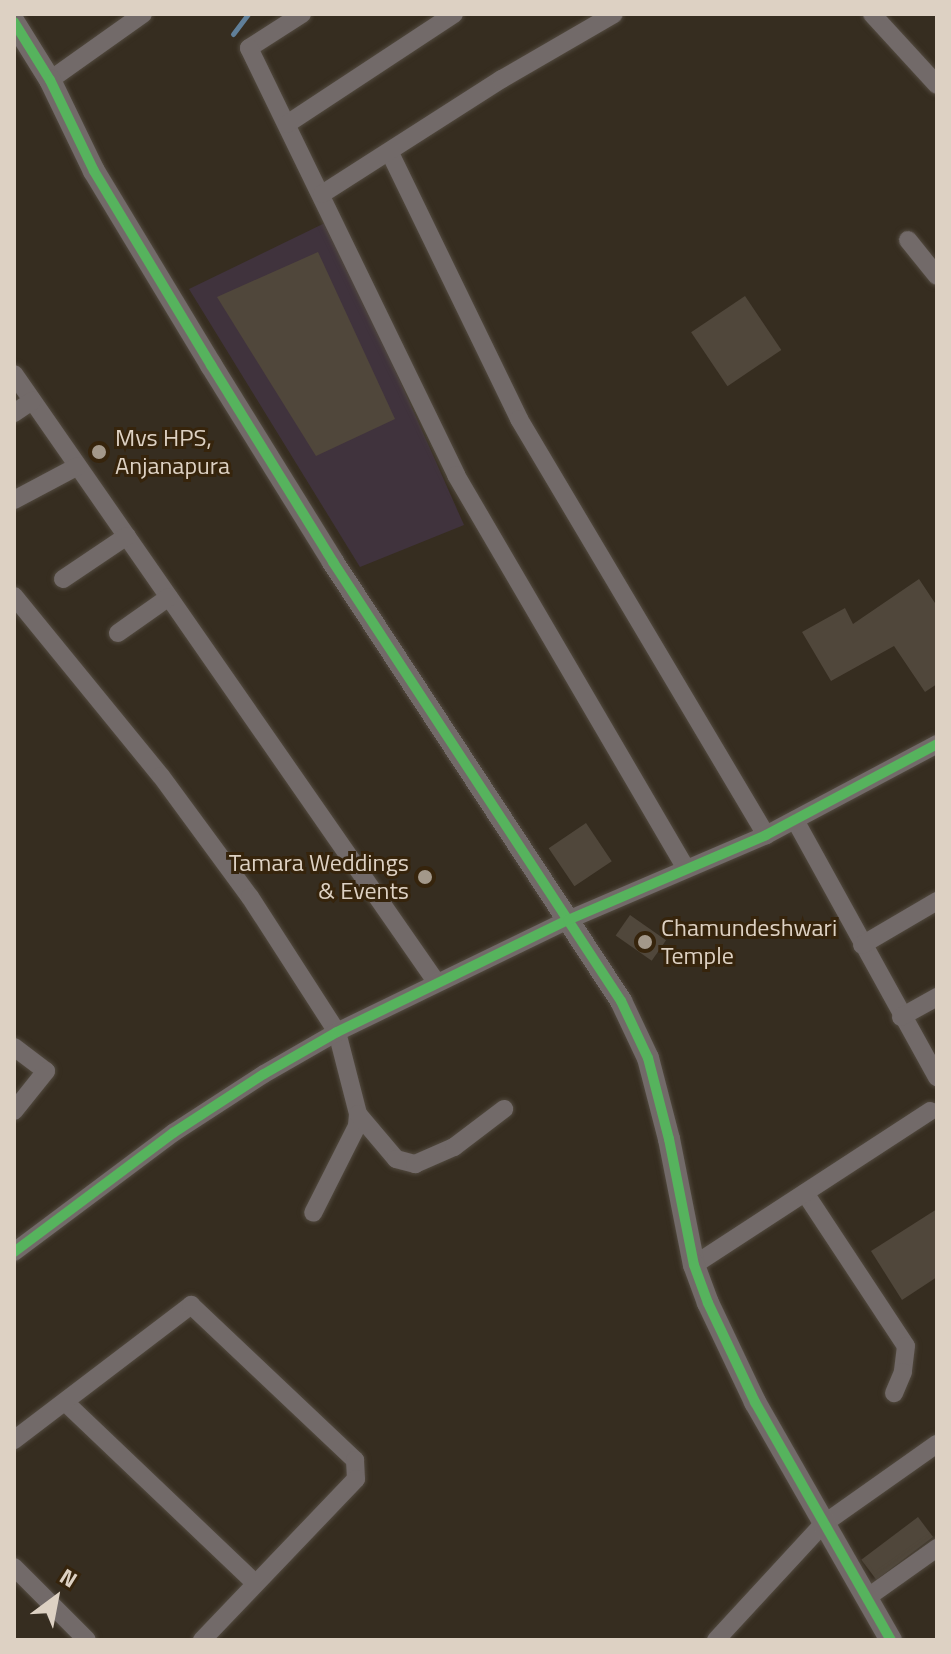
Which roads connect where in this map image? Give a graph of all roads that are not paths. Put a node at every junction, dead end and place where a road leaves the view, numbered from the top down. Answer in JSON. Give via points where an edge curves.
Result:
{"nodes":[{"id":1,"x":143,"y":14,"type":"edge"},
{"id":2,"x":302,"y":14,"type":"edge"},
{"id":3,"x":454,"y":14,"type":"edge"},
{"id":4,"x":614,"y":14,"type":"edge"},
{"id":5,"x":872,"y":14,"type":"edge"},
{"id":6,"x":14,"y":22,"type":"edge"},
{"id":7,"x":50,"y":80,"type":"junction"},
{"id":8,"x":937,"y":85,"type":"edge"},
{"id":9,"x":287,"y":124,"type":"junction"},
{"id":10,"x":390,"y":153,"type":"junction"},
{"id":11,"x":322,"y":194,"type":"junction"},
{"id":12,"x":908,"y":240,"type":"dead end"},
{"id":13,"x":937,"y":276,"type":"edge"},
{"id":14,"x":14,"y":374,"type":"edge"},
{"id":15,"x":32,"y":401,"type":"junction"},
{"id":16,"x":14,"y":413,"type":"edge"},
{"id":17,"x":78,"y":466,"type":"junction"},
{"id":18,"x":14,"y":500,"type":"edge"},
{"id":19,"x":127,"y":536,"type":"junction"},
{"id":20,"x":63,"y":579,"type":"dead end"},
{"id":21,"x":14,"y":596,"type":"edge"},
{"id":22,"x":169,"y":597,"type":"junction"},
{"id":23,"x":118,"y":633,"type":"dead end"},
{"id":24,"x":937,"y":744,"type":"edge"},
{"id":25,"x":795,"y":820,"type":"junction"},
{"id":26,"x":766,"y":835,"type":"junction"},
{"id":27,"x":686,"y":868,"type":"junction"},
{"id":28,"x":937,"y":901,"type":"edge"},
{"id":29,"x":568,"y":920,"type":"junction"},
{"id":30,"x":862,"y":945,"type":"junction"},
{"id":31,"x":437,"y":983,"type":"junction"},
{"id":32,"x":937,"y":997,"type":"edge"},
{"id":33,"x":901,"y":1017,"type":"junction"},
{"id":34,"x":337,"y":1032,"type":"junction"},
{"id":35,"x":14,"y":1047,"type":"edge"},
{"id":36,"x":937,"y":1077,"type":"edge"},
{"id":37,"x":504,"y":1109,"type":"dead end"},
{"id":38,"x":14,"y":1111,"type":"edge"},
{"id":39,"x":930,"y":1111,"type":"dead end"},
{"id":40,"x":358,"y":1114,"type":"junction"},
{"id":41,"x":805,"y":1193,"type":"junction"},
{"id":42,"x":313,"y":1213,"type":"dead end"},
{"id":43,"x":14,"y":1252,"type":"edge"},
{"id":44,"x":694,"y":1265,"type":"junction"},
{"id":45,"x":894,"y":1393,"type":"dead end"},
{"id":46,"x":65,"y":1402,"type":"junction"},
{"id":47,"x":14,"y":1440,"type":"edge"},
{"id":48,"x":937,"y":1444,"type":"edge"},
{"id":49,"x":822,"y":1525,"type":"junction"},
{"id":50,"x":937,"y":1548,"type":"edge"},
{"id":51,"x":14,"y":1567,"type":"edge"},
{"id":52,"x":255,"y":1583,"type":"junction"},
{"id":53,"x":868,"y":1597,"type":"junction"},
{"id":54,"x":87,"y":1640,"type":"edge"},
{"id":55,"x":202,"y":1640,"type":"edge"},
{"id":56,"x":716,"y":1640,"type":"edge"},
{"id":57,"x":891,"y":1640,"type":"edge"}],
"edges":[{"from":1,"to":7,"type":"street"},
{"from":2,"to":9,"type":"street","via":[[249,48]]},
{"from":3,"to":9,"type":"street"},
{"from":4,"to":10,"type":"street"},
{"from":5,"to":8,"type":"street"},
{"from":6,"to":7,"type":"street"},
{"from":7,"to":29,"type":"street","via":[[94,171],[211,365]]},
{"from":9,"to":11,"type":"street"},
{"from":10,"to":11,"type":"street"},
{"from":10,"to":26,"type":"street","via":[[519,419]]},
{"from":11,"to":27,"type":"street","via":[[456,475]]},
{"from":12,"to":13,"type":"street"},
{"from":14,"to":15,"type":"street"},
{"from":15,"to":16,"type":"street"},
{"from":15,"to":17,"type":"street"},
{"from":17,"to":18,"type":"street"},
{"from":17,"to":19,"type":"street"},
{"from":19,"to":20,"type":"street"},
{"from":19,"to":22,"type":"street"},
{"from":21,"to":34,"type":"street","via":[[161,776],[250,897]]},
{"from":22,"to":23,"type":"street"},
{"from":22,"to":31,"type":"street"},
{"from":24,"to":25,"type":"street"},
{"from":25,"to":26,"type":"street"},
{"from":25,"to":30,"type":"street"},
{"from":26,"to":27,"type":"street"},
{"from":27,"to":29,"type":"street"},
{"from":28,"to":30,"type":"street"},
{"from":29,"to":31,"type":"street"},
{"from":29,"to":44,"type":"street","via":[[621,1001],[648,1058]]},
{"from":30,"to":33,"type":"street"},
{"from":31,"to":34,"type":"street"},
{"from":32,"to":33,"type":"street"},
{"from":33,"to":36,"type":"street"},
{"from":34,"to":40,"type":"street"},
{"from":34,"to":43,"type":"street","via":[[173,1133]]},
{"from":35,"to":38,"type":"street","via":[[46,1071]]},
{"from":37,"to":40,"type":"street","via":[[454,1147],[415,1164],[396,1159]]},
{"from":39,"to":41,"type":"street"},
{"from":40,"to":42,"type":"street","via":[[357,1126]]},
{"from":41,"to":44,"type":"street"},
{"from":41,"to":45,"type":"street","via":[[906,1346]]},
{"from":44,"to":49,"type":"street","via":[[742,1376]]},
{"from":46,"to":47,"type":"street"},
{"from":46,"to":52,"type":"street"},
{"from":46,"to":52,"type":"street","via":[[191,1305],[355,1460],[356,1479]]},
{"from":48,"to":49,"type":"street"},
{"from":49,"to":53,"type":"street"},
{"from":49,"to":56,"type":"street"},
{"from":50,"to":53,"type":"street"},
{"from":51,"to":54,"type":"street"},
{"from":52,"to":55,"type":"street"},
{"from":53,"to":57,"type":"street"}]}
